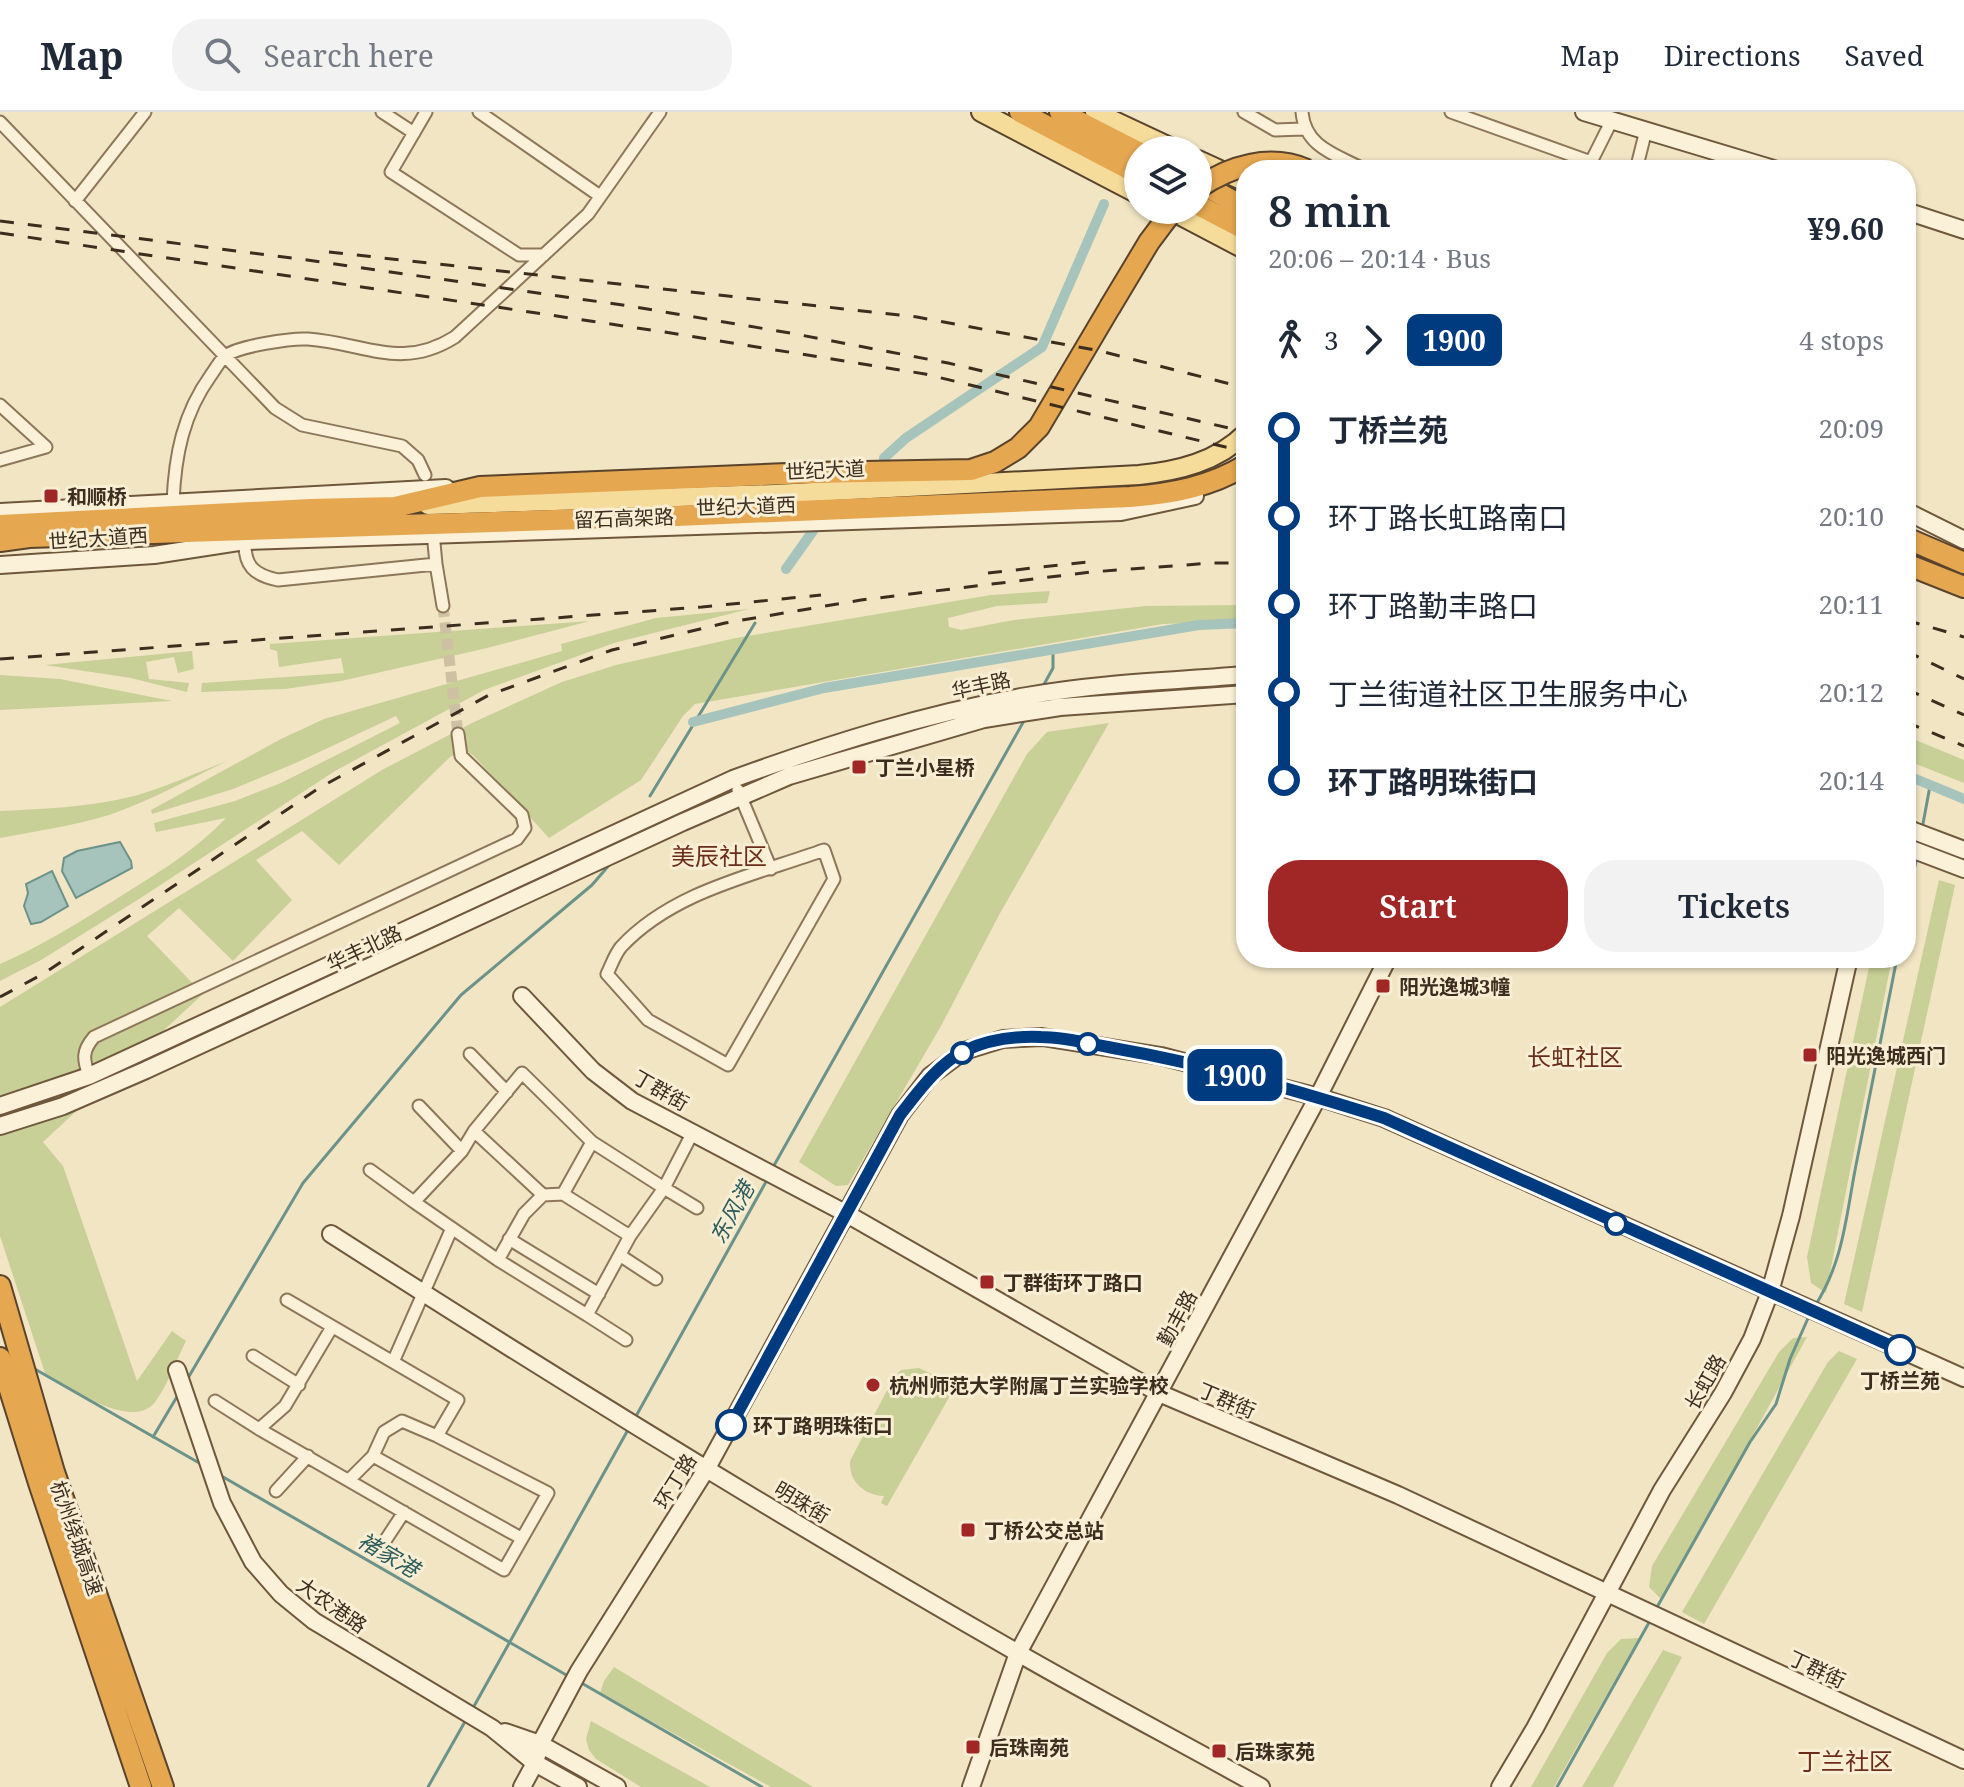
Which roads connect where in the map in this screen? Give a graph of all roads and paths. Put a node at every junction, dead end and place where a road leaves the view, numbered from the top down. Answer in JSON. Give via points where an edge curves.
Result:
{"nodes":[{"id":1,"x":145,"y":112,"type":"edge"},
{"id":2,"x":382,"y":112,"type":"edge"},
{"id":3,"x":426,"y":112,"type":"edge"},
{"id":4,"x":479,"y":112,"type":"edge"},
{"id":5,"x":660,"y":112,"type":"edge"},
{"id":6,"x":981,"y":112,"type":"edge"},
{"id":7,"x":1020,"y":112,"type":"edge"},
{"id":8,"x":1060,"y":112,"type":"edge"},
{"id":9,"x":1095,"y":112,"type":"edge"},
{"id":10,"x":1244,"y":112,"type":"edge"},
{"id":11,"x":1302,"y":112,"type":"edge"},
{"id":12,"x":1451,"y":112,"type":"edge"},
{"id":13,"x":1584,"y":112,"type":"edge"},
{"id":14,"x":1612,"y":120,"type":"junction"},
{"id":15,"x":0,"y":122,"type":"edge"},
{"id":16,"x":1303,"y":129,"type":"junction"},
{"id":17,"x":1646,"y":130,"type":"junction"},
{"id":18,"x":414,"y":133,"type":"junction"},
{"id":19,"x":1146,"y":136,"type":"edge"},
{"id":20,"x":1101,"y":144,"type":"junction"},
{"id":21,"x":1124,"y":149,"type":"edge"},
{"id":22,"x":1346,"y":160,"type":"edge"},
{"id":23,"x":1585,"y":160,"type":"edge"},
{"id":24,"x":1592,"y":160,"type":"edge"},
{"id":25,"x":1638,"y":160,"type":"edge"},
{"id":26,"x":1744,"y":160,"type":"edge"},
{"id":27,"x":1124,"y":163,"type":"edge"},
{"id":28,"x":1212,"y":166,"type":"edge"},
{"id":29,"x":1236,"y":168,"type":"edge"},
{"id":30,"x":1236,"y":177,"type":"edge"},
{"id":31,"x":1212,"y":179,"type":"edge"},
{"id":32,"x":1124,"y":187,"type":"edge"},
{"id":33,"x":1212,"y":192,"type":"edge"},
{"id":34,"x":600,"y":196,"type":"junction"},
{"id":35,"x":75,"y":201,"type":"junction"},
{"id":36,"x":1236,"y":203,"type":"edge"},
{"id":37,"x":1212,"y":212,"type":"edge"},
{"id":38,"x":1916,"y":214,"type":"edge"},
{"id":39,"x":1162,"y":224,"type":"edge"},
{"id":40,"x":1198,"y":224,"type":"edge"},
{"id":41,"x":1236,"y":225,"type":"edge"},
{"id":42,"x":1964,"y":230,"type":"edge"},
{"id":43,"x":1236,"y":245,"type":"edge"},
{"id":44,"x":544,"y":255,"type":"junction"},
{"id":45,"x":225,"y":356,"type":"junction"},
{"id":46,"x":0,"y":405,"type":"edge"},
{"id":47,"x":1236,"y":443,"type":"edge"},
{"id":48,"x":0,"y":460,"type":"edge"},
{"id":49,"x":1236,"y":470,"type":"edge"},
{"id":50,"x":1236,"y":472,"type":"edge"},
{"id":51,"x":425,"y":475,"type":"dead end"},
{"id":52,"x":528,"y":485,"type":"junction"},
{"id":53,"x":480,"y":487,"type":"junction"},
{"id":54,"x":580,"y":500,"type":"junction"},
{"id":55,"x":173,"y":502,"type":"junction"},
{"id":56,"x":395,"y":507,"type":"junction"},
{"id":57,"x":0,"y":512,"type":"edge"},
{"id":58,"x":1916,"y":516,"type":"edge"},
{"id":59,"x":0,"y":525,"type":"edge"},
{"id":60,"x":1964,"y":540,"type":"edge"},
{"id":61,"x":245,"y":541,"type":"junction"},
{"id":62,"x":1916,"y":542,"type":"edge"},
{"id":63,"x":434,"y":543,"type":"dead end"},
{"id":64,"x":0,"y":544,"type":"edge"},
{"id":65,"x":1964,"y":563,"type":"edge"},
{"id":66,"x":436,"y":564,"type":"junction"},
{"id":67,"x":0,"y":565,"type":"edge"},
{"id":68,"x":1916,"y":568,"type":"edge"},
{"id":69,"x":1964,"y":587,"type":"edge"},
{"id":70,"x":443,"y":606,"type":"tunnel mouth"},
{"id":71,"x":1236,"y":676,"type":"edge"},
{"id":72,"x":1236,"y":694,"type":"edge"},
{"id":73,"x":1061,"y":699,"type":"junction"},
{"id":74,"x":458,"y":734,"type":"tunnel mouth"},
{"id":75,"x":733,"y":779,"type":"junction"},
{"id":76,"x":741,"y":797,"type":"junction"},
{"id":77,"x":1916,"y":832,"type":"edge"},
{"id":78,"x":1964,"y":850,"type":"edge"},
{"id":79,"x":1916,"y":851,"type":"edge"},
{"id":80,"x":771,"y":869,"type":"junction"},
{"id":81,"x":1964,"y":869,"type":"edge"},
{"id":82,"x":1383,"y":968,"type":"edge"},
{"id":83,"x":1847,"y":968,"type":"edge"},
{"id":84,"x":522,"y":996,"type":"dead end"},
{"id":85,"x":470,"y":1054,"type":"dead end"},
{"id":86,"x":89,"y":1076,"type":"junction"},
{"id":87,"x":507,"y":1092,"type":"junction"},
{"id":88,"x":1318,"y":1097,"type":"junction"},
{"id":89,"x":0,"y":1106,"type":"edge"},
{"id":90,"x":419,"y":1106,"type":"dead end"},
{"id":91,"x":0,"y":1126,"type":"edge"},
{"id":92,"x":474,"y":1131,"type":"junction"},
{"id":93,"x":693,"y":1132,"type":"junction"},
{"id":94,"x":592,"y":1142,"type":"junction"},
{"id":95,"x":462,"y":1151,"type":"junction"},
{"id":96,"x":370,"y":1170,"type":"dead end"},
{"id":97,"x":664,"y":1188,"type":"junction"},
{"id":98,"x":563,"y":1194,"type":"junction"},
{"id":99,"x":543,"y":1195,"type":"junction"},
{"id":100,"x":414,"y":1202,"type":"junction"},
{"id":101,"x":697,"y":1208,"type":"dead end"},
{"id":102,"x":847,"y":1214,"type":"junction"},
{"id":103,"x":452,"y":1228,"type":"junction"},
{"id":104,"x":331,"y":1234,"type":"dead end"},
{"id":105,"x":630,"y":1236,"type":"junction"},
{"id":106,"x":509,"y":1239,"type":"junction"},
{"id":107,"x":621,"y":1256,"type":"junction"},
{"id":108,"x":498,"y":1260,"type":"junction"},
{"id":109,"x":656,"y":1279,"type":"dead end"},
{"id":110,"x":0,"y":1286,"type":"edge"},
{"id":111,"x":1770,"y":1292,"type":"junction"},
{"id":112,"x":424,"y":1293,"type":"junction"},
{"id":113,"x":599,"y":1294,"type":"junction"},
{"id":114,"x":287,"y":1300,"type":"dead end"},
{"id":115,"x":587,"y":1315,"type":"junction"},
{"id":116,"x":332,"y":1327,"type":"junction"},
{"id":117,"x":626,"y":1340,"type":"dead end"},
{"id":118,"x":253,"y":1356,"type":"dead end"},
{"id":119,"x":0,"y":1358,"type":"edge"},
{"id":120,"x":393,"y":1362,"type":"junction"},
{"id":121,"x":178,"y":1373,"type":"dead end"},
{"id":122,"x":1964,"y":1378,"type":"edge"},
{"id":123,"x":299,"y":1385,"type":"junction"},
{"id":124,"x":1159,"y":1393,"type":"junction"},
{"id":125,"x":215,"y":1401,"type":"dead end"},
{"id":126,"x":259,"y":1429,"type":"junction"},
{"id":127,"x":437,"y":1436,"type":"junction"},
{"id":128,"x":308,"y":1456,"type":"junction"},
{"id":129,"x":373,"y":1456,"type":"junction"},
{"id":130,"x":707,"y":1468,"type":"junction"},
{"id":131,"x":47,"y":1477,"type":"junction"},
{"id":132,"x":349,"y":1480,"type":"junction"},
{"id":133,"x":276,"y":1491,"type":"dead end"},
{"id":134,"x":404,"y":1512,"type":"junction"},
{"id":135,"x":521,"y":1538,"type":"junction"},
{"id":136,"x":379,"y":1550,"type":"dead end"},
{"id":137,"x":1608,"y":1594,"type":"junction"},
{"id":138,"x":1018,"y":1653,"type":"junction"},
{"id":139,"x":492,"y":1728,"type":"junction"},
{"id":140,"x":540,"y":1744,"type":"junction"},
{"id":141,"x":1964,"y":1760,"type":"edge"},
{"id":142,"x":535,"y":1763,"type":"junction"},
{"id":143,"x":141,"y":1787,"type":"edge"},
{"id":144,"x":163,"y":1787,"type":"edge"},
{"id":145,"x":522,"y":1787,"type":"edge"},
{"id":146,"x":578,"y":1787,"type":"edge"},
{"id":147,"x":617,"y":1787,"type":"edge"},
{"id":148,"x":971,"y":1787,"type":"edge"},
{"id":149,"x":1261,"y":1787,"type":"edge"},
{"id":150,"x":1500,"y":1787,"type":"edge"}],
"edges":[{"from":1,"to":35,"type":"street"},
{"from":2,"to":18,"type":"street"},
{"from":3,"to":18,"type":"street"},
{"from":4,"to":34,"type":"street"},
{"from":5,"to":34,"type":"street"},
{"from":6,"to":32,"type":"main road"},
{"from":7,"to":20,"type":"highway"},
{"from":8,"to":20,"type":"highway"},
{"from":9,"to":19,"type":"main road"},
{"from":10,"to":16,"type":"street","via":[[1275,130]]},
{"from":11,"to":16,"type":"street"},
{"from":12,"to":23,"type":"street"},
{"from":13,"to":14,"type":"main road"},
{"from":14,"to":17,"type":"main road"},
{"from":14,"to":24,"type":"street"},
{"from":15,"to":35,"type":"street"},
{"from":16,"to":22,"type":"street","via":[[1315,143]]},
{"from":17,"to":25,"type":"street"},
{"from":17,"to":26,"type":"main road"},
{"from":18,"to":44,"type":"street","via":[[391,172],[519,255]]},
{"from":20,"to":21,"type":"highway"},
{"from":20,"to":27,"type":"highway"},
{"from":28,"to":30,"type":"main road"},
{"from":29,"to":31,"type":"highway","bridge":true},
{"from":33,"to":36,"type":"highway"},
{"from":34,"to":44,"type":"street"},
{"from":35,"to":45,"type":"street"},
{"from":37,"to":41,"type":"highway"},
{"from":38,"to":42,"type":"main road"},
{"from":39,"to":52,"type":"highway","bridge":true,"via":[[1039,427],[995,462],[971,470]]},
{"from":40,"to":43,"type":"main road"},
{"from":44,"to":45,"type":"street","via":[[437,349],[412,355],[281,339]]},
{"from":45,"to":51,"type":"street","via":[[275,408],[302,425],[402,446]]},
{"from":45,"to":55,"type":"street","via":[[197,395],[179,442]]},
{"from":46,"to":48,"type":"street","via":[[46,447]]},
{"from":47,"to":54,"type":"main road","name":"世纪大道","via":[[1175,471],[1139,475]]},
{"from":49,"to":64,"type":"highway","name":"留石高架路","via":[[1192,488],[1130,497],[29,537]]},
{"from":50,"to":61,"type":"main road","name":"世纪大道西","via":[[1209,492],[1121,512]]},
{"from":52,"to":53,"type":"highway"},
{"from":52,"to":54,"type":"main road"},
{"from":53,"to":55,"type":"main road","name":"世纪大道西"},
{"from":53,"to":56,"type":"highway"},
{"from":54,"to":56,"type":"main road","name":"世纪大道"},
{"from":55,"to":57,"type":"main road","name":"世纪大道西"},
{"from":56,"to":59,"type":"highway"},
{"from":58,"to":60,"type":"main road"},
{"from":61,"to":64,"type":"highway"},
{"from":61,"to":66,"type":"street","via":[[252,568],[278,580]]},
{"from":61,"to":67,"type":"main road","name":"世纪大道西","via":[[154,555]]},
{"from":62,"to":65,"type":"highway"},
{"from":63,"to":66,"type":"street"},
{"from":66,"to":70,"type":"street"},
{"from":68,"to":69,"type":"highway"},
{"from":71,"to":73,"type":"main road","name":"华丰路"},
{"from":72,"to":73,"type":"main road","name":"华丰路"},
{"from":73,"to":75,"type":"main road","name":"华丰路","via":[[1027,696],[981,704],[817,749]]},
{"from":73,"to":76,"type":"main road","name":"华丰路","via":[[789,776]]},
{"from":74,"to":86,"type":"street","via":[[461,756],[522,815],[525,828],[517,839],[94,1037],[83,1059]]},
{"from":75,"to":76,"type":"street"},
{"from":75,"to":86,"type":"main road","name":"华丰北路"},
{"from":76,"to":80,"type":"street"},
{"from":76,"to":91,"type":"main road","name":"华丰北路","via":[[146,1070]]},
{"from":77,"to":78,"type":"main road"},
{"from":79,"to":81,"type":"main road"},
{"from":80,"to":80,"type":"street","via":[[691,896],[653,919],[619,949],[607,974],[648,1020],[728,1065],[834,879],[824,850]]},
{"from":82,"to":88,"type":"main road","name":"勤丰路"},
{"from":83,"to":111,"type":"main road","name":"长虹路"},
{"from":84,"to":93,"type":"main road","name":"丁群街","via":[[593,1071],[632,1101]]},
{"from":85,"to":87,"type":"street"},
{"from":86,"to":89,"type":"main road","name":"华丰北路"},
{"from":87,"to":92,"type":"street"},
{"from":87,"to":94,"type":"street","via":[[522,1073]]},
{"from":88,"to":102,"type":"main road","name":"环丁路","via":[[1161,1056],[1042,1037],[1003,1039],[964,1051],[930,1076],[900,1115]]},
{"from":88,"to":111,"type":"main road","name":"环丁路","via":[[1384,1118]]},
{"from":88,"to":124,"type":"main road","name":"勤丰路"},
{"from":90,"to":95,"type":"street"},
{"from":92,"to":95,"type":"street"},
{"from":92,"to":99,"type":"street"},
{"from":93,"to":97,"type":"street"},
{"from":93,"to":102,"type":"main road","name":"丁群街"},
{"from":94,"to":97,"type":"street"},
{"from":94,"to":98,"type":"street"},
{"from":95,"to":100,"type":"street"},
{"from":96,"to":100,"type":"street"},
{"from":97,"to":101,"type":"street"},
{"from":97,"to":105,"type":"street"},
{"from":98,"to":99,"type":"street"},
{"from":98,"to":105,"type":"street"},
{"from":99,"to":106,"type":"street"},
{"from":100,"to":103,"type":"street"},
{"from":102,"to":124,"type":"main road","name":"丁群街"},
{"from":102,"to":130,"type":"main road","name":"环丁路"},
{"from":103,"to":108,"type":"street"},
{"from":103,"to":112,"type":"street"},
{"from":104,"to":112,"type":"main road","name":"明珠街"},
{"from":105,"to":107,"type":"street"},
{"from":106,"to":108,"type":"street"},
{"from":106,"to":113,"type":"street"},
{"from":107,"to":109,"type":"street"},
{"from":107,"to":113,"type":"street"},
{"from":108,"to":115,"type":"street"},
{"from":110,"to":131,"type":"highway","name":"杭州绕城高速"},
{"from":111,"to":122,"type":"main road","name":"环丁路"},
{"from":111,"to":137,"type":"main road","name":"长虹路","via":[[1752,1339],[1662,1490]]},
{"from":112,"to":120,"type":"street"},
{"from":112,"to":130,"type":"main road","name":"明珠街"},
{"from":113,"to":115,"type":"street"},
{"from":114,"to":116,"type":"street"},
{"from":115,"to":117,"type":"street"},
{"from":116,"to":120,"type":"street"},
{"from":116,"to":123,"type":"street"},
{"from":118,"to":123,"type":"street"},
{"from":119,"to":131,"type":"highway","name":"杭州绕城高速"},
{"from":120,"to":127,"type":"street","via":[[458,1400]]},
{"from":121,"to":139,"type":"main road","name":"大农港路","via":[[222,1503],[253,1562],[281,1594],[314,1621]]},
{"from":123,"to":126,"type":"street"},
{"from":124,"to":137,"type":"main road","name":"丁群街","via":[[1398,1495]]},
{"from":124,"to":138,"type":"main road","name":"勤丰路"},
{"from":125,"to":126,"type":"street"},
{"from":126,"to":128,"type":"street"},
{"from":127,"to":129,"type":"street","via":[[402,1421],[384,1432]]},
{"from":127,"to":135,"type":"street","via":[[548,1493]]},
{"from":128,"to":132,"type":"street"},
{"from":128,"to":133,"type":"street"},
{"from":129,"to":132,"type":"street"},
{"from":129,"to":135,"type":"street"},
{"from":130,"to":138,"type":"main road","name":"明珠街"},
{"from":130,"to":140,"type":"main road","name":"环丁路","via":[[579,1671]]},
{"from":131,"to":143,"type":"highway","name":"杭州绕城高速"},
{"from":131,"to":144,"type":"highway","name":"杭州绕城高速"},
{"from":132,"to":134,"type":"street"},
{"from":134,"to":135,"type":"street","via":[[504,1570]]},
{"from":134,"to":136,"type":"street"},
{"from":137,"to":141,"type":"main road","name":"丁群街"},
{"from":137,"to":150,"type":"main road","name":"长虹路"},
{"from":138,"to":148,"type":"main road","name":"勤丰路"},
{"from":138,"to":149,"type":"main road","name":"明珠街"},
{"from":139,"to":140,"type":"main road","name":"大农港路"},
{"from":139,"to":142,"type":"main road","name":"大农港路"},
{"from":140,"to":142,"type":"main road","name":"环丁路"},
{"from":140,"to":147,"type":"main road","name":"大农港路"},
{"from":142,"to":145,"type":"main road","name":"环丁路"},
{"from":142,"to":146,"type":"main road","name":"大农港路"}]}
